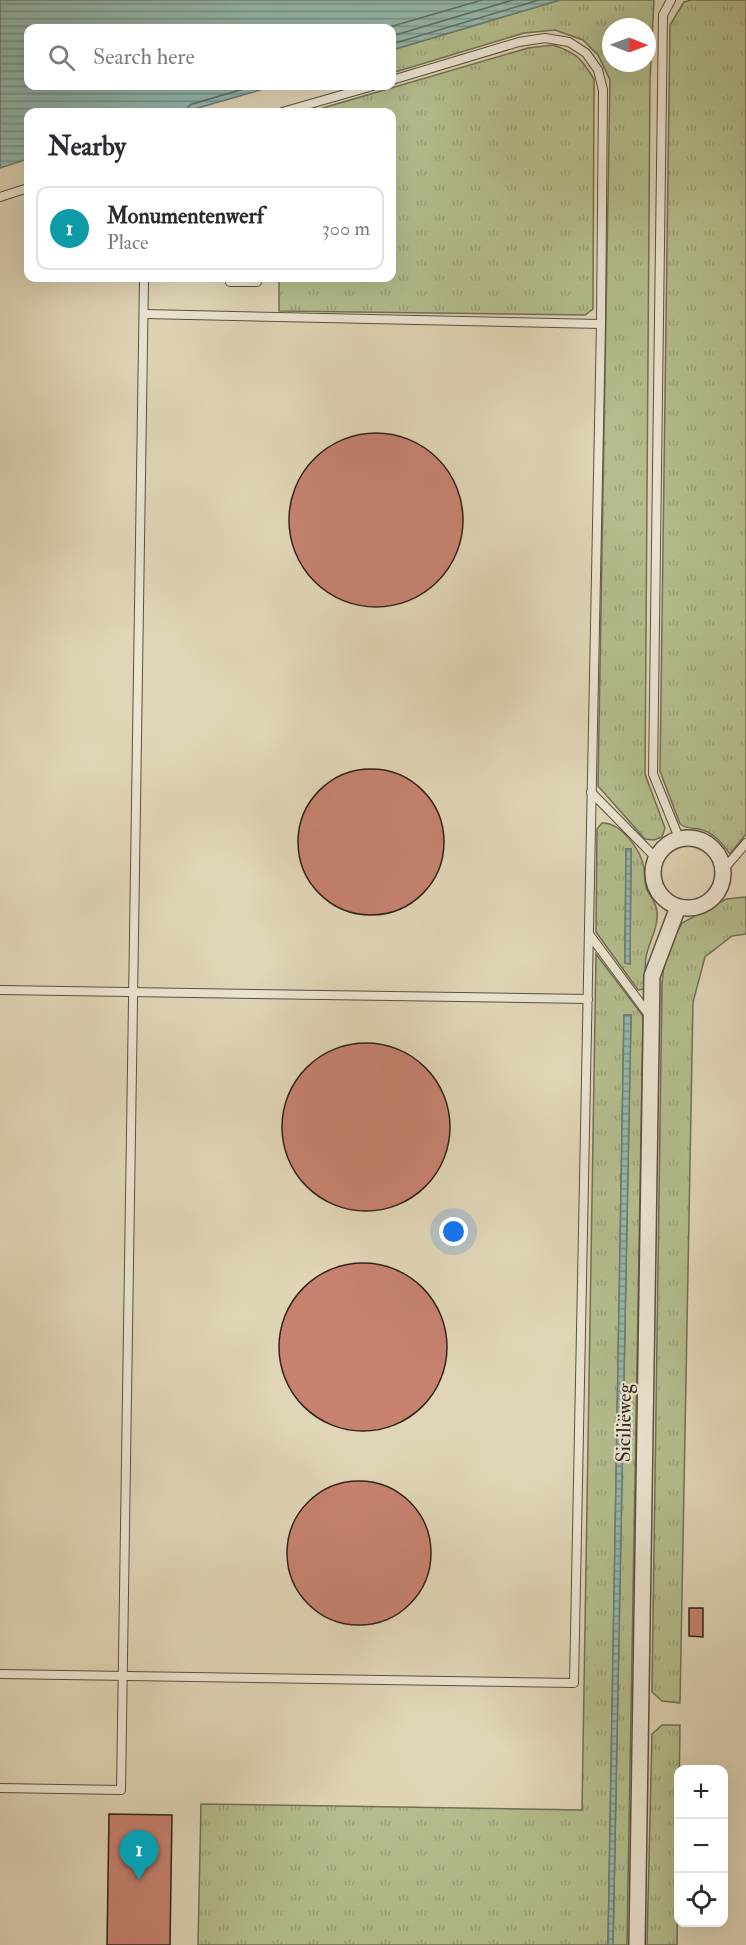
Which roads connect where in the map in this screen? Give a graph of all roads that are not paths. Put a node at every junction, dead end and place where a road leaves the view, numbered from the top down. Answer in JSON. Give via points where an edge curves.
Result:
{"nodes":[{"id":1,"x":671,"y":0,"type":"edge"},
{"id":2,"x":396,"y":79,"type":"edge"},
{"id":3,"x":359,"y":90,"type":"edge"},
{"id":4,"x":296,"y":108,"type":"edge"},
{"id":5,"x":24,"y":189,"type":"edge"},
{"id":6,"x":0,"y":197,"type":"edge"},
{"id":7,"x":144,"y":282,"type":"edge"},
{"id":8,"x":230,"y":282,"type":"edge"},
{"id":9,"x":257,"y":282,"type":"dead end"},
{"id":10,"x":144,"y":314,"type":"junction"},
{"id":11,"x":601,"y":324,"type":"junction"},
{"id":12,"x":591,"y":792,"type":"junction"},
{"id":13,"x":679,"y":838,"type":"junction"},
{"id":14,"x":746,"y":843,"type":"edge"},
{"id":15,"x":656,"y":858,"type":"junction"},
{"id":16,"x":724,"y":869,"type":"junction"},
{"id":17,"x":678,"y":906,"type":"junction"},
{"id":18,"x":589,"y":934,"type":"junction"},
{"id":19,"x":0,"y":990,"type":"edge"},
{"id":20,"x":133,"y":992,"type":"junction"},
{"id":21,"x":588,"y":999,"type":"junction"},
{"id":22,"x":652,"y":1018,"type":"junction"},
{"id":23,"x":0,"y":1674,"type":"edge"},
{"id":24,"x":123,"y":1676,"type":"junction"},
{"id":25,"x":0,"y":1788,"type":"edge"},
{"id":26,"x":637,"y":1945,"type":"edge"}],
"edges":[{"from":1,"to":13,"type":"lane","via":[[663,15],[653,774]]},
{"from":2,"to":11,"type":"lane","via":[[519,42],[545,38],[569,42],[586,53],[598,70],[603,90]]},
{"from":3,"to":4,"type":"lane"},
{"from":5,"to":6,"type":"lane"},
{"from":7,"to":10,"type":"lane"},
{"from":8,"to":9,"type":"lane"},
{"from":10,"to":11,"type":"lane"},
{"from":10,"to":20,"type":"lane"},
{"from":11,"to":12,"type":"lane"},
{"from":12,"to":15,"type":"lane"},
{"from":12,"to":18,"type":"lane"},
{"from":13,"to":15,"type":"street"},
{"from":13,"to":16,"type":"street","via":[[708,843],[716,850]]},
{"from":14,"to":16,"type":"lane"},
{"from":15,"to":17,"type":"street","via":[[656,887],[661,896]]},
{"from":16,"to":17,"type":"street","via":[[723,882],[710,901],[689,908]]},
{"from":17,"to":22,"type":"street","name":"Siciliëweg","via":[[652,976]]},
{"from":18,"to":21,"type":"lane"},
{"from":18,"to":22,"type":"lane"},
{"from":19,"to":20,"type":"lane"},
{"from":20,"to":21,"type":"lane"},
{"from":20,"to":24,"type":"lane"},
{"from":21,"to":24,"type":"lane","via":[[574,1683]]},
{"from":22,"to":26,"type":"street","name":"Siciliëweg"},
{"from":23,"to":24,"type":"lane"},
{"from":24,"to":25,"type":"lane","via":[[121,1790]]}]}
